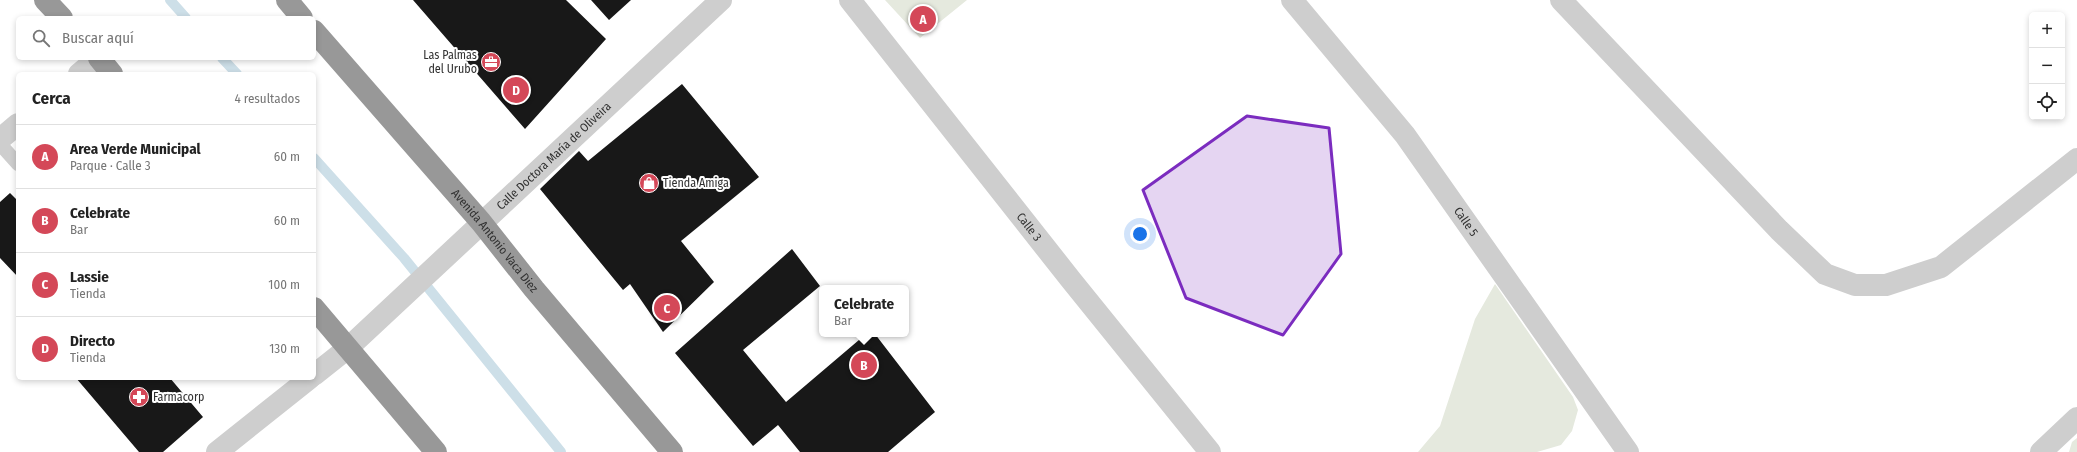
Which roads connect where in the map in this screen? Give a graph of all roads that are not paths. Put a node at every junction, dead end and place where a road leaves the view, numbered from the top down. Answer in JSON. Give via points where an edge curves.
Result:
{"nodes":[{"id":1,"x":45,"y":0,"type":"edge"},
{"id":2,"x":287,"y":0,"type":"edge"},
{"id":3,"x":721,"y":0,"type":"edge"},
{"id":4,"x":850,"y":0,"type":"edge"},
{"id":5,"x":1292,"y":0,"type":"edge"},
{"id":6,"x":1561,"y":0,"type":"edge"},
{"id":7,"x":60,"y":16,"type":"edge"},
{"id":8,"x":300,"y":16,"type":"edge"},
{"id":9,"x":316,"y":33,"type":"edge"},
{"id":10,"x":96,"y":60,"type":"edge"},
{"id":11,"x":100,"y":60,"type":"edge"},
{"id":12,"x":81,"y":72,"type":"edge"},
{"id":13,"x":110,"y":72,"type":"edge"},
{"id":14,"x":16,"y":126,"type":"edge"},
{"id":15,"x":0,"y":139,"type":"edge"},
{"id":16,"x":0,"y":144,"type":"edge"},
{"id":17,"x":2077,"y":159,"type":"edge"},
{"id":18,"x":16,"y":162,"type":"edge"},
{"id":19,"x":481,"y":222,"type":"junction"},
{"id":20,"x":316,"y":310,"type":"edge"},
{"id":21,"x":348,"y":348,"type":"junction"},
{"id":22,"x":316,"y":373,"type":"edge"},
{"id":23,"x":307,"y":380,"type":"edge"},
{"id":24,"x":2077,"y":418,"type":"edge"},
{"id":25,"x":217,"y":452,"type":"edge"},
{"id":26,"x":436,"y":452,"type":"edge"},
{"id":27,"x":672,"y":452,"type":"edge"},
{"id":28,"x":1210,"y":452,"type":"edge"},
{"id":29,"x":1628,"y":452,"type":"edge"},
{"id":30,"x":2041,"y":452,"type":"edge"}],
"edges":[{"from":1,"to":7,"type":"highway"},
{"from":2,"to":8,"type":"highway"},
{"from":3,"to":19,"type":"street","name":"Calle Doctora María de Oliveira"},
{"from":4,"to":28,"type":"street","name":"Calle 3"},
{"from":5,"to":29,"type":"street","name":"Calle 5","via":[[1405,135]]},
{"from":6,"to":17,"type":"street","via":[[1779,230],[1826,274],[1855,285],[1886,285],[1941,267]]},
{"from":9,"to":19,"type":"highway","name":"Avenida Antonio Vaca Diez"},
{"from":10,"to":12,"type":"street"},
{"from":11,"to":13,"type":"highway"},
{"from":14,"to":15,"type":"street"},
{"from":16,"to":18,"type":"lane"},
{"from":19,"to":21,"type":"street","name":"Calle Doctora María de Oliveira"},
{"from":19,"to":27,"type":"highway","name":"Avenida Antonio Vaca Diez","via":[[534,289]]},
{"from":20,"to":21,"type":"highway"},
{"from":21,"to":22,"type":"street","name":"Calle Doctora María de Oliveira"},
{"from":21,"to":26,"type":"highway"},
{"from":23,"to":25,"type":"street"},
{"from":24,"to":30,"type":"street"}]}
